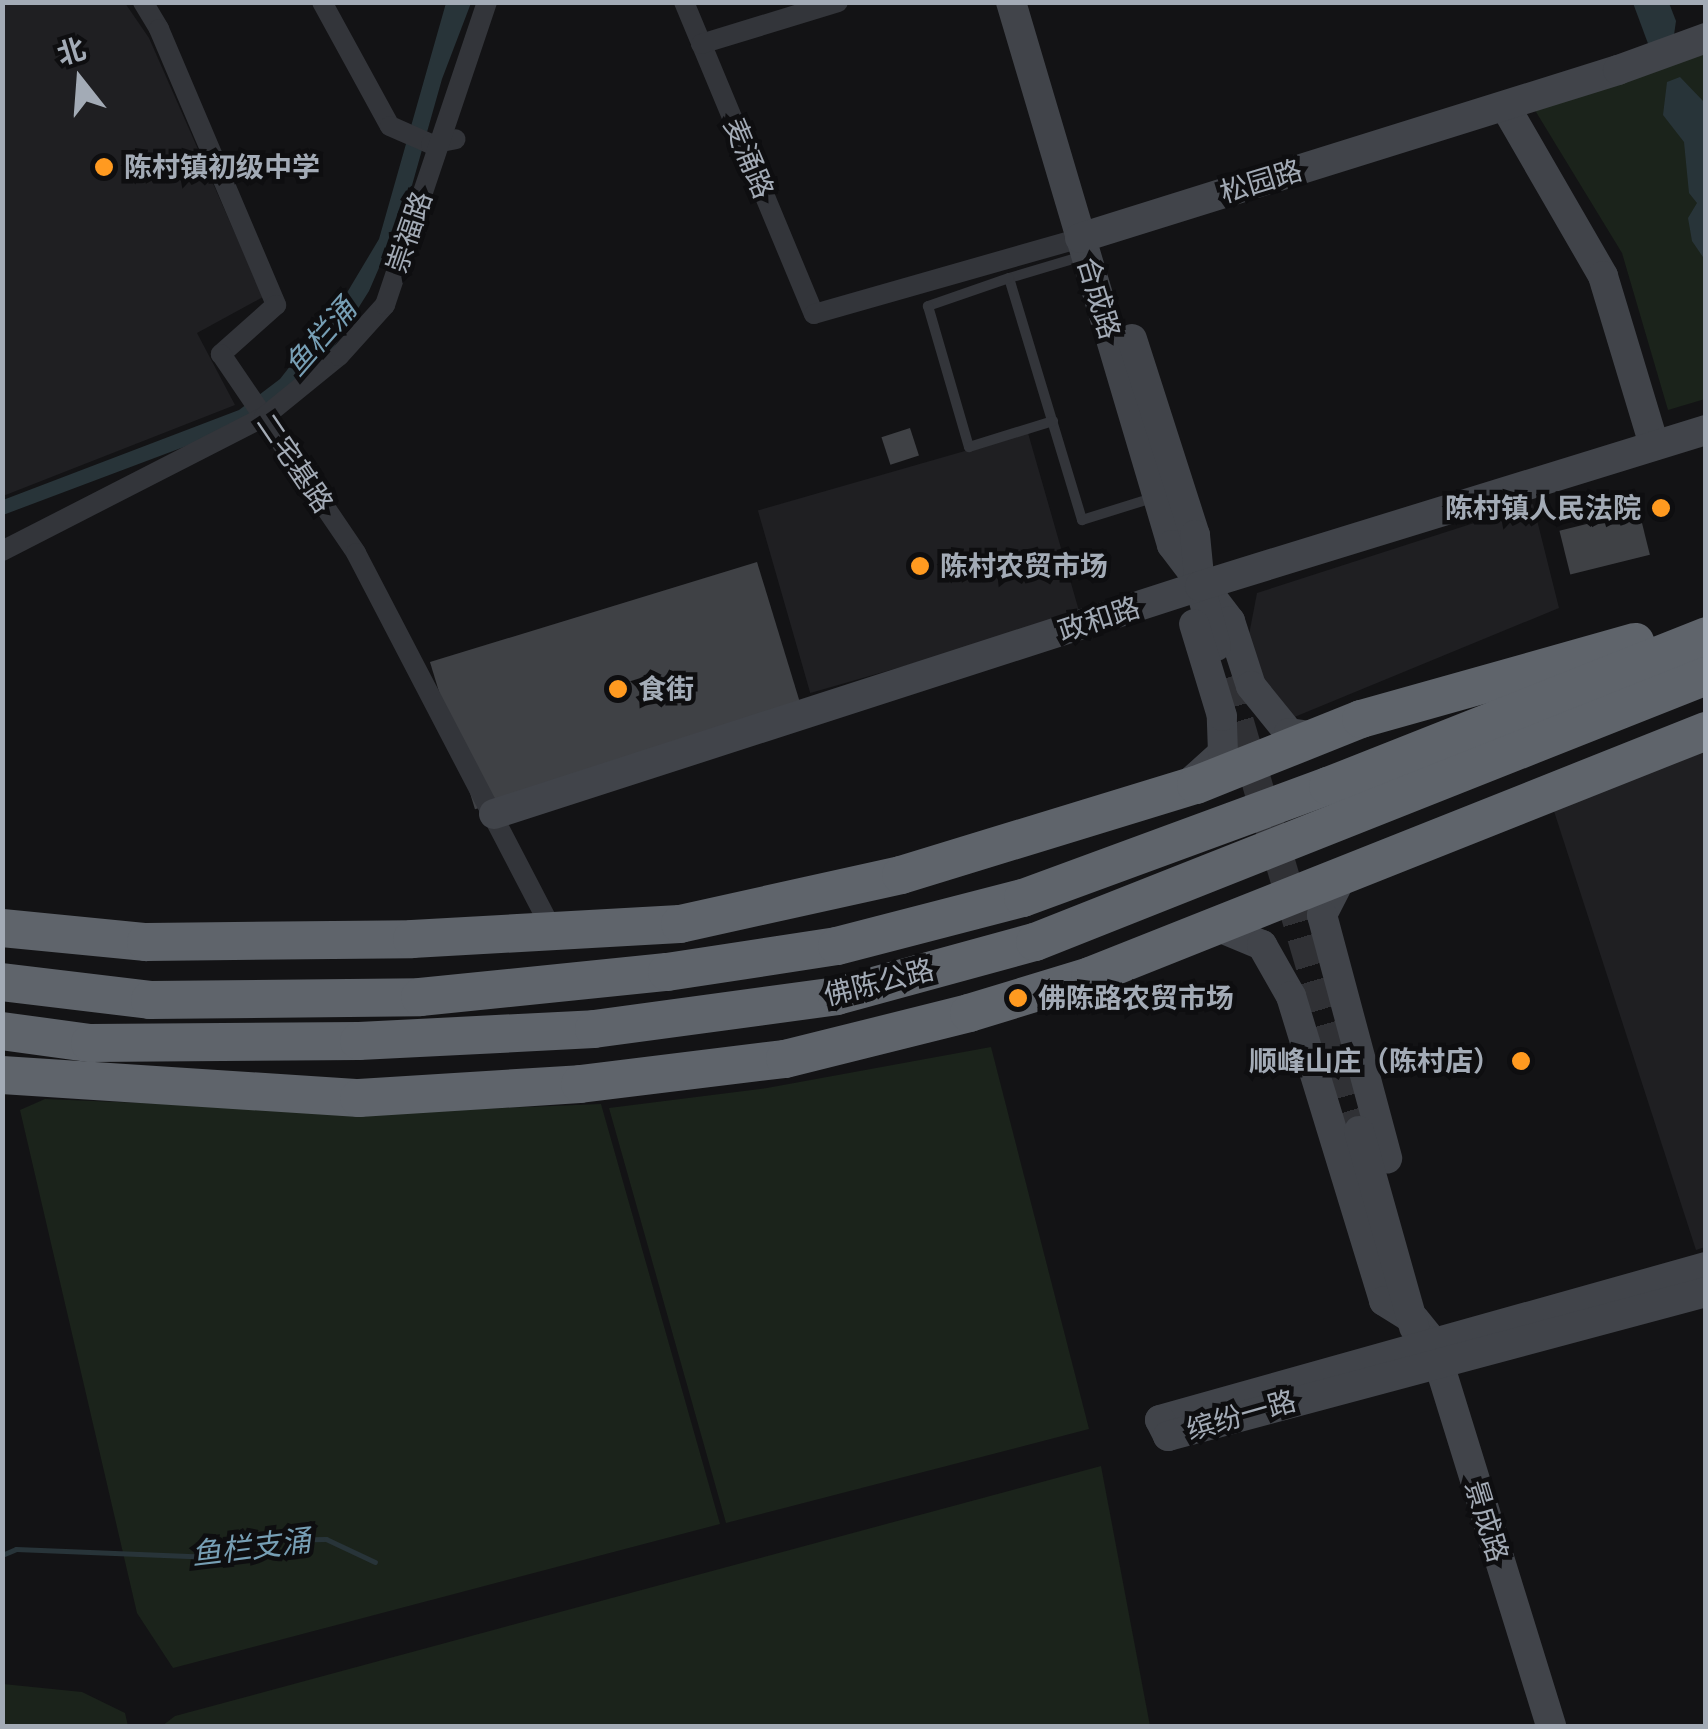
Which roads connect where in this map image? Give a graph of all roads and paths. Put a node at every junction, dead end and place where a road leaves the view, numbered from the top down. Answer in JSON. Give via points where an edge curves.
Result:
{"nodes":[{"id":1,"x":143,"y":2,"type":"edge"},
{"id":2,"x":322,"y":2,"type":"edge"},
{"id":3,"x":486,"y":2,"type":"edge"},
{"id":4,"x":684,"y":2,"type":"edge"},
{"id":5,"x":838,"y":2,"type":"edge"},
{"id":6,"x":1011,"y":2,"type":"edge"},
{"id":7,"x":1026,"y":2,"type":"edge"},
{"id":8,"x":1706,"y":38,"type":"edge"},
{"id":9,"x":701,"y":44,"type":"junction"},
{"id":10,"x":1505,"y":106,"type":"junction"},
{"id":11,"x":441,"y":143,"type":"junction"},
{"id":12,"x":1088,"y":241,"type":"junction"},
{"id":13,"x":1009,"y":278,"type":"junction"},
{"id":14,"x":814,"y":314,"type":"joint"},
{"id":15,"x":264,"y":417,"type":"junction"},
{"id":16,"x":1053,"y":422,"type":"junction"},
{"id":17,"x":1706,"y":430,"type":"edge"},
{"id":18,"x":1654,"y":446,"type":"junction"},
{"id":19,"x":1158,"y":497,"type":"junction"},
{"id":20,"x":2,"y":551,"type":"edge"},
{"id":21,"x":1200,"y":586,"type":"junction"},
{"id":22,"x":1706,"y":624,"type":"edge"},
{"id":23,"x":1706,"y":636,"type":"edge"},
{"id":24,"x":1216,"y":646,"type":"tunnel mouth"},
{"id":25,"x":1706,"y":676,"type":"edge"},
{"id":26,"x":1706,"y":731,"type":"edge"},
{"id":27,"x":1316,"y":737,"type":"junction"},
{"id":28,"x":1176,"y":792,"type":"junction"},
{"id":29,"x":494,"y":814,"type":"junction"},
{"id":30,"x":1342,"y":876,"type":"junction"},
{"id":31,"x":1216,"y":926,"type":"junction"},
{"id":32,"x":2,"y":931,"type":"edge"},
{"id":33,"x":554,"y":932,"type":"junction"},
{"id":34,"x":2,"y":982,"type":"edge"},
{"id":35,"x":2,"y":1032,"type":"edge"},
{"id":36,"x":2,"y":1072,"type":"edge"},
{"id":37,"x":1359,"y":1130,"type":"tunnel mouth"},
{"id":38,"x":1706,"y":1267,"type":"edge"},
{"id":39,"x":1706,"y":1292,"type":"edge"},
{"id":40,"x":1423,"y":1347,"type":"junction"},
{"id":41,"x":1533,"y":1726,"type":"edge"},
{"id":42,"x":1551,"y":1726,"type":"edge"}],
"edges":[{"from":1,"to":15,"type":"street","name":"二宅基路","via":[[276,305],[222,354]]},
{"from":2,"to":11,"type":"street","via":[[390,126]]},
{"from":3,"to":11,"type":"street","name":"崇福路"},
{"from":4,"to":9,"type":"street","name":"麦涌路"},
{"from":5,"to":9,"type":"street"},
{"from":6,"to":12,"type":"main road","name":"合成路"},
{"from":7,"to":12,"type":"main road","name":"合成路"},
{"from":8,"to":10,"type":"main road","name":"松园路"},
{"from":9,"to":14,"type":"street","name":"麦涌路"},
{"from":10,"to":12,"type":"main road","name":"松园路"},
{"from":10,"to":18,"type":"main road","via":[[1603,276]]},
{"from":11,"to":15,"type":"street","name":"崇福路","via":[[385,305],[339,356]]},
{"from":12,"to":13,"type":"lane"},
{"from":12,"to":14,"type":"street","name":"松园路"},
{"from":12,"to":19,"type":"main road","name":"合成路"},
{"from":12,"to":21,"type":"main road","name":"合成路","via":[[1196,535]]},
{"from":13,"to":16,"type":"lane"},
{"from":13,"to":16,"type":"lane","via":[[928,306],[969,447]]},
{"from":15,"to":20,"type":"street","name":"崇福路"},
{"from":15,"to":29,"type":"street","name":"二宅基路","via":[[356,553]]},
{"from":16,"to":19,"type":"lane","via":[[1082,520]]},
{"from":17,"to":18,"type":"main road","name":"政和路"},
{"from":18,"to":21,"type":"main road","name":"政和路"},
{"from":19,"to":21,"type":"main road","name":"合成路","via":[[1172,545]]},
{"from":21,"to":24,"type":"main road","name":"合成路"},
{"from":21,"to":27,"type":"main road","via":[[1230,621],[1252,686],[1289,733]]},
{"from":21,"to":28,"type":"main road","via":[[1193,631],[1222,716],[1223,753]]},
{"from":21,"to":29,"type":"main road","name":"政和路"},
{"from":22,"to":27,"type":"highway"},
{"from":23,"to":34,"type":"highway","name":"佛陈公路","via":[[1023,898],[837,946],[667,972],[420,997],[150,1000]]},
{"from":25,"to":35,"type":"highway","name":"佛陈公路","via":[[1034,942],[837,996],[594,1029],[359,1041],[90,1042]]},
{"from":26,"to":30,"type":"highway"},
{"from":27,"to":28,"type":"highway"},
{"from":28,"to":33,"type":"highway","via":[[902,875],[680,924]]},
{"from":29,"to":33,"type":"street","name":"二宅基路"},
{"from":30,"to":31,"type":"highway"},
{"from":30,"to":40,"type":"main road","via":[[1322,915],[1422,1292]]},
{"from":31,"to":36,"type":"highway","via":[[1090,976],[785,1059],[580,1084],[359,1098],[56,1082]]},
{"from":31,"to":40,"type":"main road","via":[[1262,944],[1290,996],[1384,1301]]},
{"from":32,"to":33,"type":"highway","via":[[146,942]]},
{"from":37,"to":40,"type":"main road","name":"景成路"},
{"from":38,"to":40,"type":"main road","name":"缤纷一路"},
{"from":39,"to":40,"type":"main road","name":"缤纷一路"},
{"from":40,"to":40,"type":"main road","name":"缤纷一路","via":[[1160,1420],[1168,1436]]},
{"from":40,"to":41,"type":"main road","name":"景成路"},
{"from":40,"to":42,"type":"main road","name":"景成路"}]}
